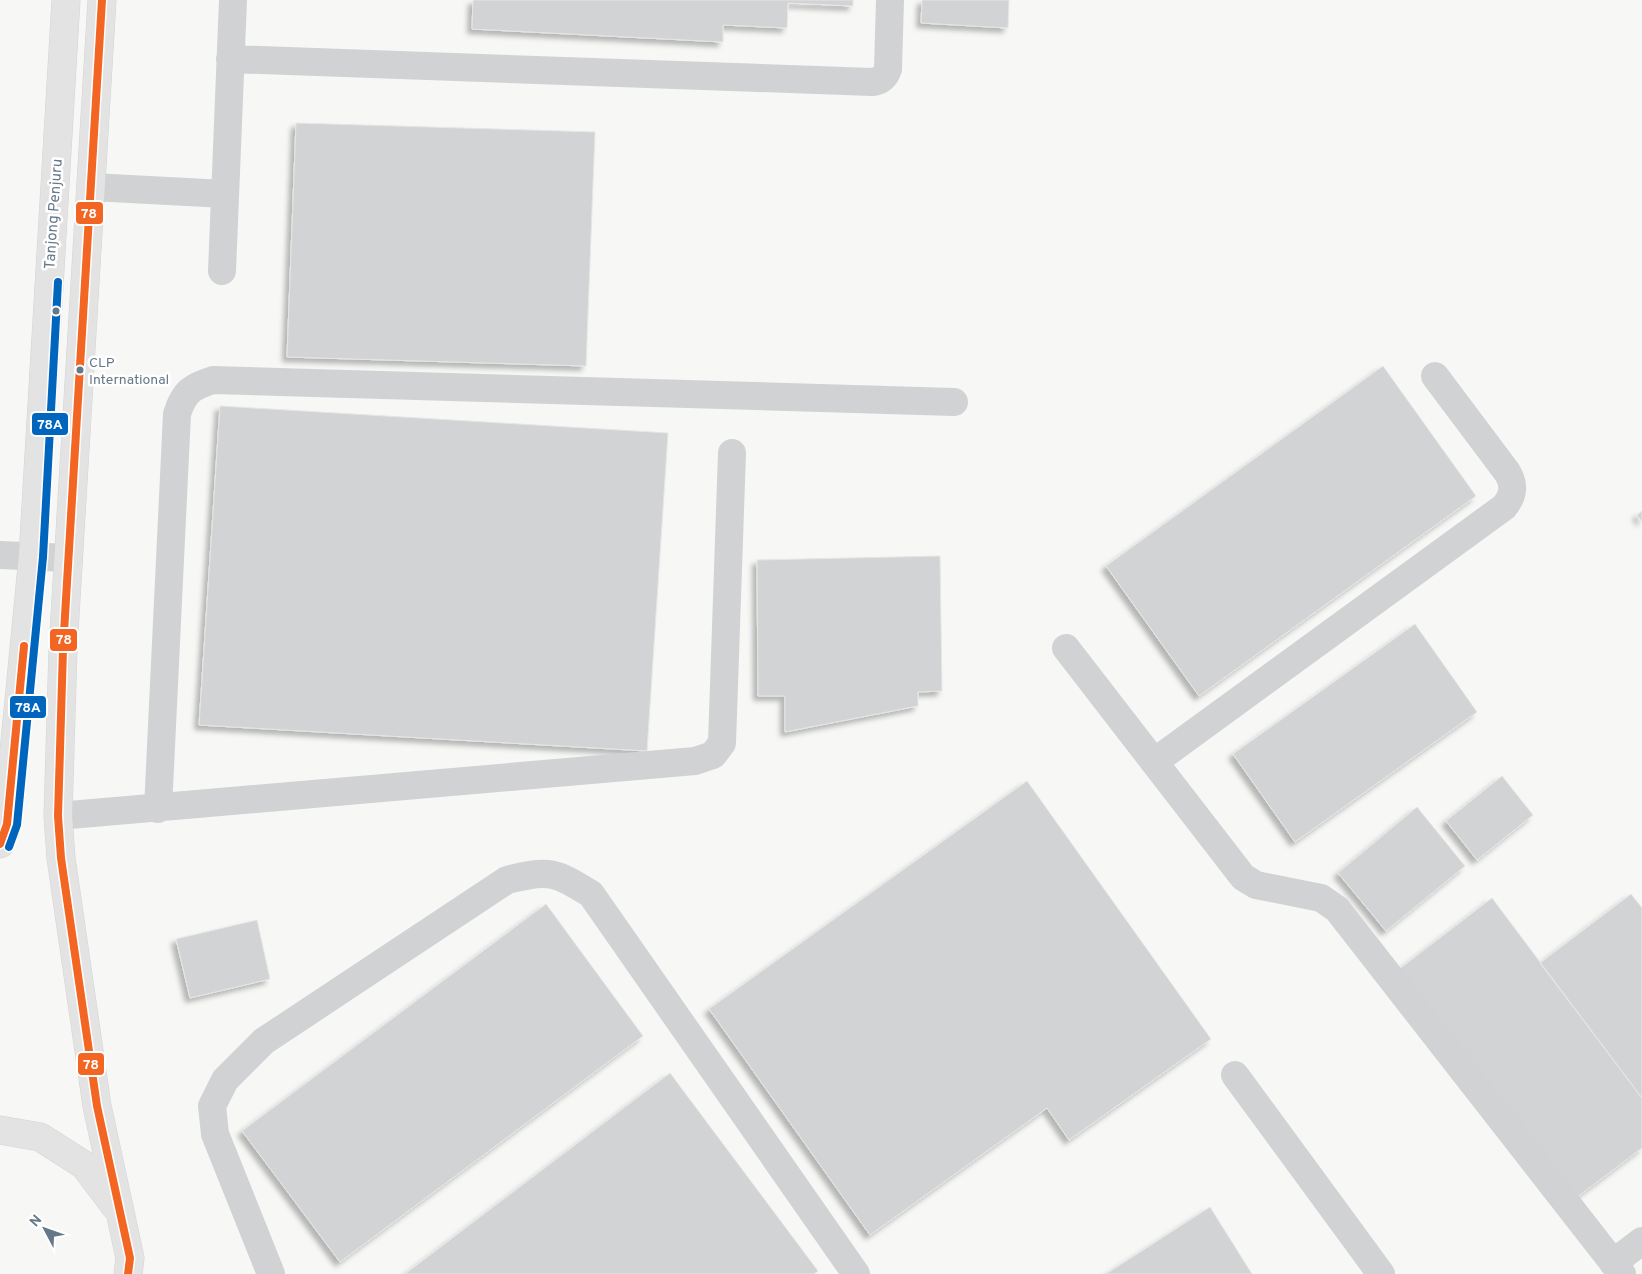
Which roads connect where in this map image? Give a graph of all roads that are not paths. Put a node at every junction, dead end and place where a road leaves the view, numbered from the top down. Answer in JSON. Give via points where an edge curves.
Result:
{"nodes":[{"id":1,"x":66,"y":0,"type":"edge"},
{"id":2,"x":102,"y":0,"type":"edge"},
{"id":3,"x":233,"y":0,"type":"edge"},
{"id":4,"x":890,"y":0,"type":"edge"},
{"id":5,"x":230,"y":59,"type":"junction"},
{"id":6,"x":92,"y":187,"type":"junction"},
{"id":7,"x":225,"y":194,"type":"junction"},
{"id":8,"x":222,"y":271,"type":"dead end"},
{"id":9,"x":1435,"y":376,"type":"dead end"},
{"id":10,"x":954,"y":402,"type":"dead end"},
{"id":11,"x":732,"y":453,"type":"dead end"},
{"id":12,"x":0,"y":556,"type":"edge"},
{"id":13,"x":33,"y":556,"type":"junction"},
{"id":14,"x":69,"y":558,"type":"junction"},
{"id":15,"x":1066,"y":648,"type":"dead end"},
{"id":16,"x":1154,"y":762,"type":"junction"},
{"id":17,"x":158,"y":809,"type":"junction"},
{"id":18,"x":58,"y":816,"type":"junction"},
{"id":19,"x":0,"y":844,"type":"edge"},
{"id":20,"x":1235,"y":1075,"type":"dead end"},
{"id":21,"x":0,"y":1130,"type":"edge"},
{"id":22,"x":1642,"y":1241,"type":"edge"},
{"id":23,"x":129,"y":1266,"type":"edge"},
{"id":24,"x":1618,"y":1268,"type":"edge"},
{"id":25,"x":271,"y":1274,"type":"edge"},
{"id":26,"x":856,"y":1274,"type":"edge"},
{"id":27,"x":1381,"y":1274,"type":"edge"}],
"edges":[{"from":1,"to":13,"type":"main road","name":"Tanjong Penjuru"},
{"from":2,"to":6,"type":"main road"},
{"from":3,"to":5,"type":"street"},
{"from":4,"to":5,"type":"street","via":[[888,70],[886,76],[872,82]]},
{"from":5,"to":7,"type":"street"},
{"from":6,"to":7,"type":"street"},
{"from":6,"to":14,"type":"main road"},
{"from":7,"to":8,"type":"street"},
{"from":9,"to":16,"type":"street","via":[[1512,480],[1511,499]]},
{"from":10,"to":17,"type":"street","via":[[213,380],[196,386],[182,398],[177,414]]},
{"from":11,"to":17,"type":"street","via":[[722,743],[713,755],[695,762]]},
{"from":12,"to":13,"type":"street"},
{"from":13,"to":14,"type":"street"},
{"from":13,"to":19,"type":"main road","name":"Tanjong Penjuru","via":[[7,824]]},
{"from":14,"to":18,"type":"main road"},
{"from":15,"to":16,"type":"street"},
{"from":16,"to":24,"type":"street","via":[[1243,877],[1256,885],[1321,898],[1337,909]]},
{"from":17,"to":18,"type":"street"},
{"from":18,"to":23,"type":"main road","via":[[61,858],[97,1106]]},
{"from":20,"to":27,"type":"street"},
{"from":21,"to":23,"type":"main road","via":[[40,1137],[84,1165],[116,1206]]},
{"from":22,"to":24,"type":"street"},
{"from":25,"to":26,"type":"street","via":[[215,1134],[212,1106],[225,1080],[264,1041],[507,880],[535,873],[561,876],[591,894]]}]}
